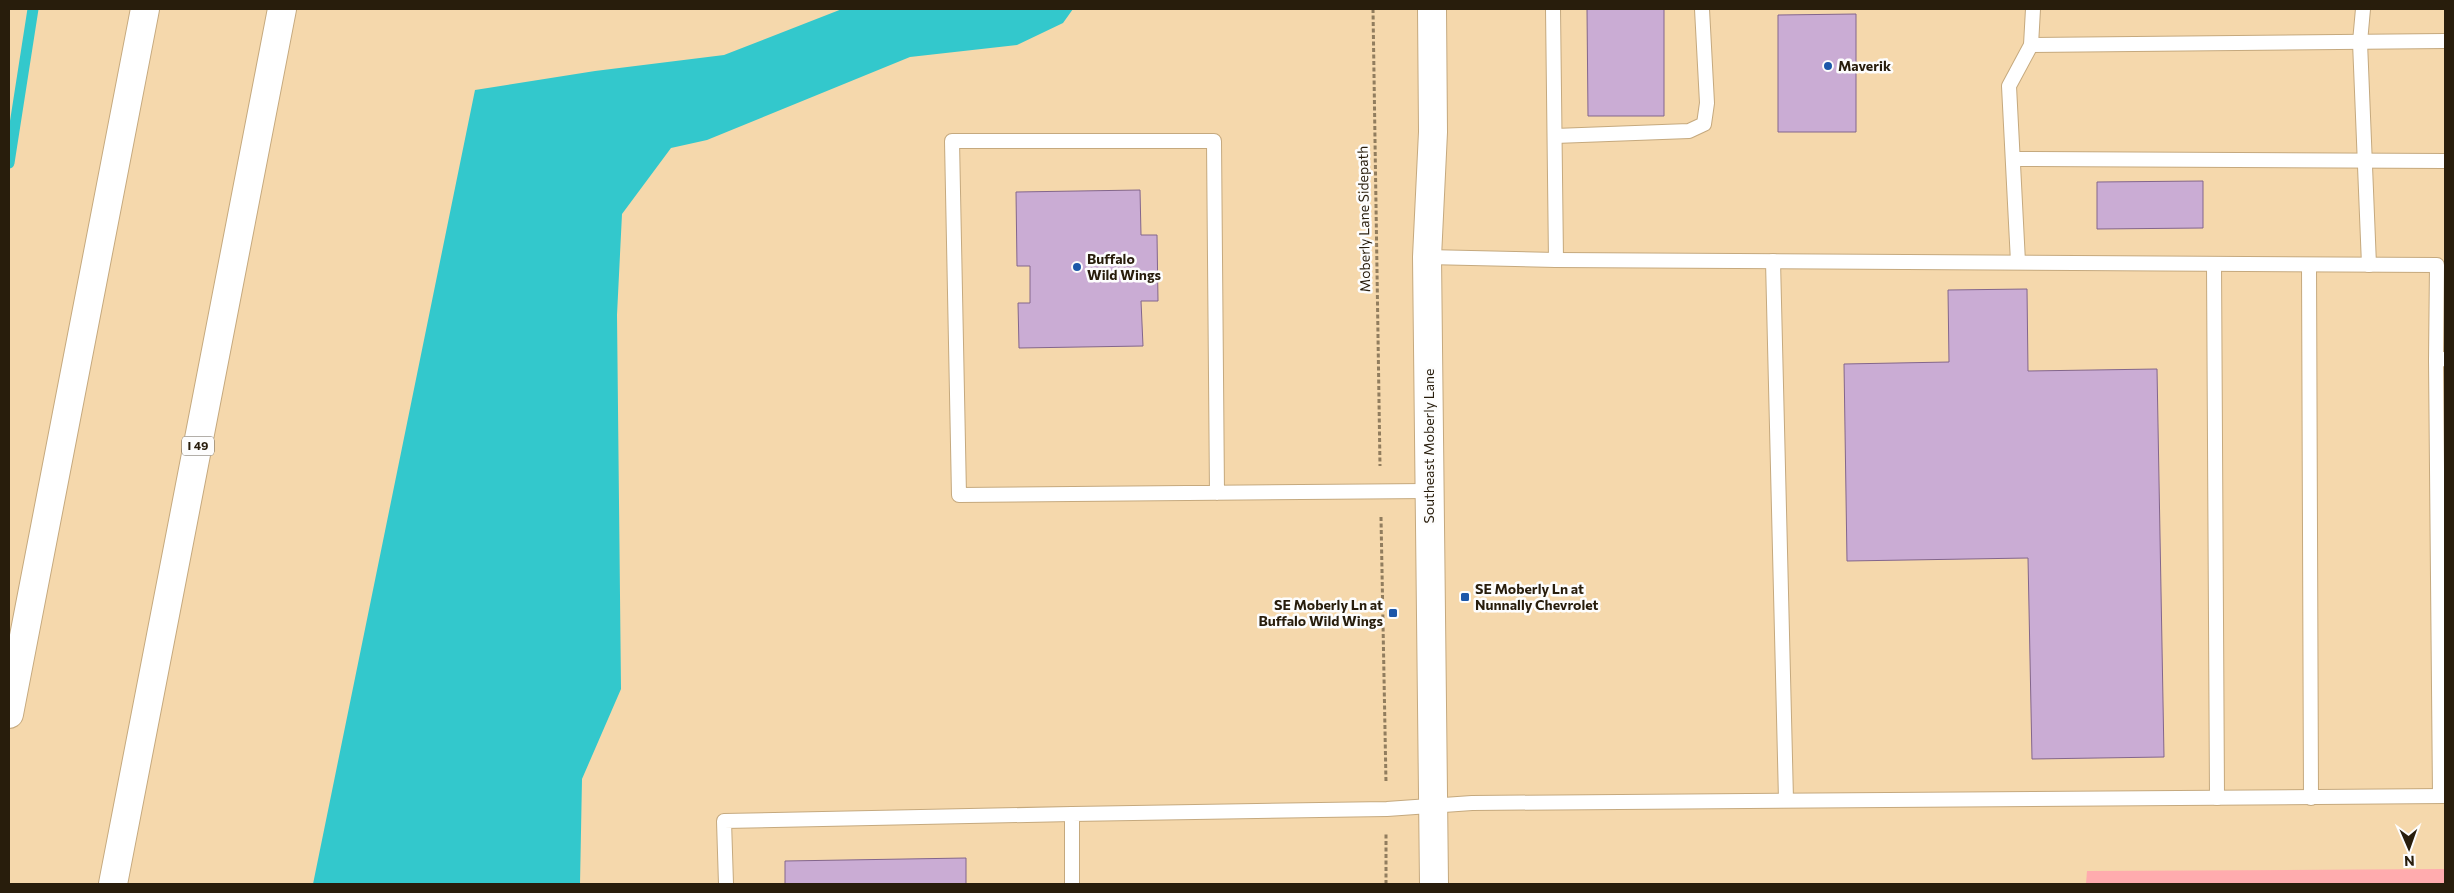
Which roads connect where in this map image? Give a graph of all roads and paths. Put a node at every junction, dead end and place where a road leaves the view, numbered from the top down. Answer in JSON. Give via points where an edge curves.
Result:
{"nodes":[{"id":1,"x":145,"y":9,"type":"edge"},
{"id":2,"x":282,"y":9,"type":"edge"},
{"id":3,"x":1373,"y":9,"type":"edge"},
{"id":4,"x":1432,"y":9,"type":"edge"},
{"id":5,"x":1553,"y":9,"type":"edge"},
{"id":6,"x":1702,"y":9,"type":"edge"},
{"id":7,"x":2033,"y":9,"type":"edge"},
{"id":8,"x":2363,"y":9,"type":"edge"},
{"id":9,"x":2445,"y":41,"type":"edge"},
{"id":10,"x":2360,"y":42,"type":"junction"},
{"id":11,"x":2031,"y":45,"type":"junction"},
{"id":12,"x":1554,"y":136,"type":"junction"},
{"id":13,"x":2012,"y":159,"type":"junction"},
{"id":14,"x":2445,"y":161,"type":"edge"},
{"id":15,"x":2365,"y":162,"type":"junction"},
{"id":16,"x":1427,"y":257,"type":"junction"},
{"id":17,"x":1556,"y":260,"type":"junction"},
{"id":18,"x":1773,"y":261,"type":"junction"},
{"id":19,"x":2018,"y":262,"type":"junction"},
{"id":20,"x":2214,"y":264,"type":"junction"},
{"id":21,"x":2309,"y":265,"type":"junction"},
{"id":22,"x":2369,"y":265,"type":"junction"},
{"id":23,"x":2441,"y":265,"type":"edge"},
{"id":24,"x":2441,"y":360,"type":"edge"},
{"id":25,"x":1378,"y":428,"type":"dead end"},
{"id":26,"x":1428,"y":491,"type":"junction"},
{"id":27,"x":1217,"y":493,"type":"junction"},
{"id":28,"x":1381,"y":524,"type":"dead end"},
{"id":29,"x":9,"y":714,"type":"edge"},
{"id":30,"x":1386,"y":766,"type":"dead end"},
{"id":31,"x":2442,"y":796,"type":"edge"},
{"id":32,"x":2217,"y":798,"type":"junction"},
{"id":33,"x":2311,"y":798,"type":"junction"},
{"id":34,"x":1786,"y":800,"type":"junction"},
{"id":35,"x":1433,"y":805,"type":"junction"},
{"id":36,"x":1072,"y":814,"type":"junction"},
{"id":37,"x":1385,"y":849,"type":"dead end"},
{"id":38,"x":113,"y":884,"type":"edge"},
{"id":39,"x":726,"y":884,"type":"edge"},
{"id":40,"x":1072,"y":884,"type":"edge"},
{"id":41,"x":1386,"y":884,"type":"edge"},
{"id":42,"x":1434,"y":884,"type":"edge"}],
"edges":[{"from":1,"to":29,"type":"main road"},
{"from":2,"to":38,"type":"main road","number":"I 49"},
{"from":3,"to":25,"type":"path","name":"Moberly Lane Sidepath"},
{"from":4,"to":16,"type":"main road","name":"Southeast Moberly Lane","via":[[1433,132]]},
{"from":5,"to":12,"type":"lane"},
{"from":6,"to":12,"type":"lane","via":[[1707,104],[1704,124],[1689,131]]},
{"from":7,"to":11,"type":"lane"},
{"from":8,"to":10,"type":"lane"},
{"from":9,"to":10,"type":"lane"},
{"from":10,"to":11,"type":"lane"},
{"from":10,"to":15,"type":"lane"},
{"from":11,"to":13,"type":"lane","via":[[2008,86]]},
{"from":12,"to":17,"type":"lane"},
{"from":13,"to":15,"type":"lane"},
{"from":13,"to":19,"type":"lane"},
{"from":14,"to":15,"type":"lane"},
{"from":15,"to":22,"type":"lane"},
{"from":16,"to":17,"type":"lane"},
{"from":16,"to":26,"type":"main road","name":"Southeast Moberly Lane"},
{"from":17,"to":18,"type":"lane"},
{"from":18,"to":19,"type":"lane"},
{"from":18,"to":34,"type":"lane"},
{"from":19,"to":20,"type":"lane"},
{"from":20,"to":21,"type":"lane"},
{"from":20,"to":32,"type":"lane"},
{"from":21,"to":22,"type":"lane"},
{"from":21,"to":33,"type":"lane"},
{"from":22,"to":23,"type":"lane"},
{"from":23,"to":24,"type":"lane"},
{"from":24,"to":31,"type":"lane"},
{"from":26,"to":27,"type":"lane"},
{"from":26,"to":35,"type":"main road","name":"Southeast Moberly Lane"},
{"from":27,"to":27,"type":"lane","via":[[959,495],[952,141],[1214,141]]},
{"from":28,"to":30,"type":"path"},
{"from":31,"to":33,"type":"lane"},
{"from":32,"to":33,"type":"lane"},
{"from":32,"to":34,"type":"lane"},
{"from":34,"to":35,"type":"lane"},
{"from":35,"to":36,"type":"lane","via":[[1387,809]]},
{"from":35,"to":42,"type":"main road","name":"Southeast Moberly Lane"},
{"from":36,"to":39,"type":"lane","via":[[724,821]]},
{"from":36,"to":40,"type":"lane"},
{"from":37,"to":41,"type":"path"}]}
